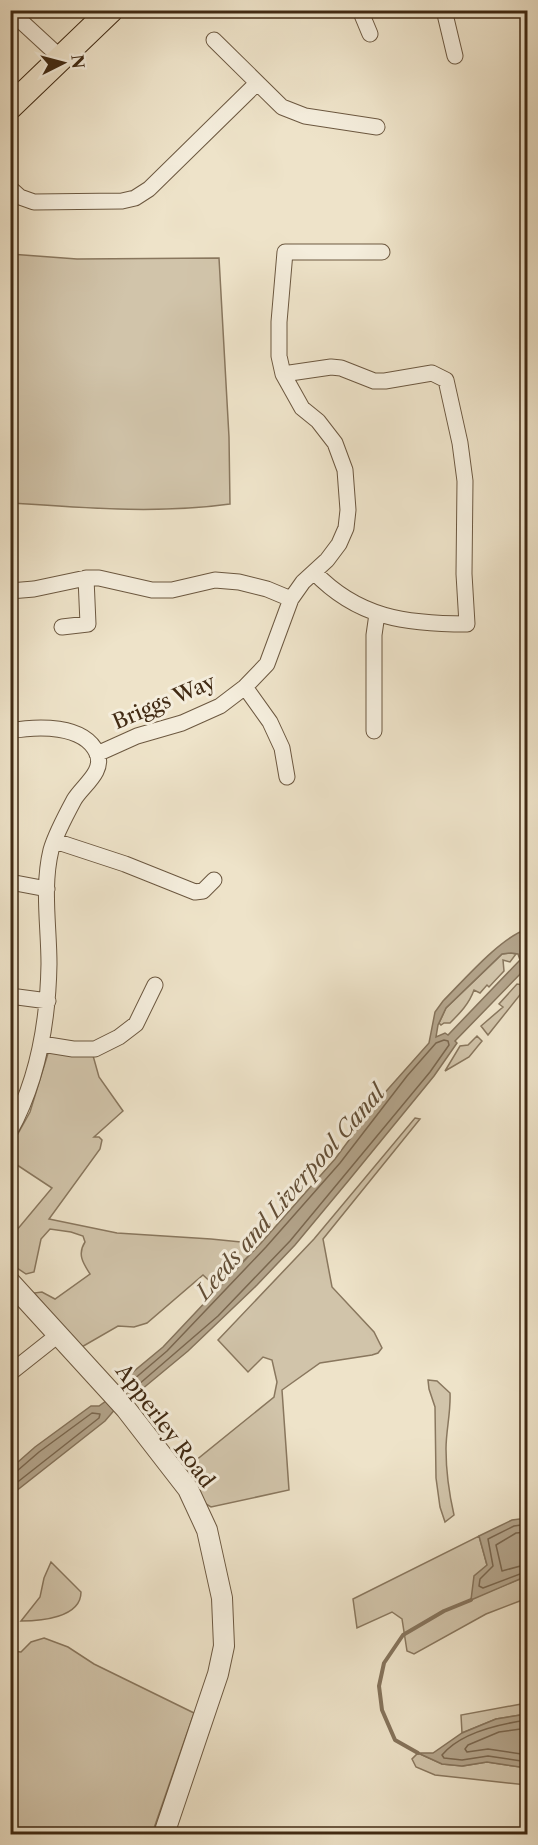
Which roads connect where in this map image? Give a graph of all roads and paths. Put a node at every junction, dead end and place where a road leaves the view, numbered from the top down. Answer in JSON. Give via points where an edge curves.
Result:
{"nodes":[{"id":1,"x":111,"y":10,"type":"edge"},
{"id":2,"x":360,"y":10,"type":"edge"},
{"id":3,"x":444,"y":10,"type":"edge"},
{"id":4,"x":10,"y":11,"type":"edge"},
{"id":5,"x":369,"y":34,"type":"dead end"},
{"id":6,"x":214,"y":40,"type":"dead end"},
{"id":7,"x":455,"y":56,"type":"dead end"},
{"id":8,"x":61,"y":58,"type":"junction"},
{"id":9,"x":256,"y":84,"type":"junction"},
{"id":10,"x":10,"y":107,"type":"edge"},
{"id":11,"x":377,"y":128,"type":"dead end"},
{"id":12,"x":10,"y":188,"type":"edge"},
{"id":13,"x":382,"y":252,"type":"dead end"},
{"id":14,"x":283,"y":374,"type":"junction"},
{"id":15,"x":314,"y":572,"type":"junction"},
{"id":16,"x":86,"y":578,"type":"junction"},
{"id":17,"x":10,"y":591,"type":"edge"},
{"id":18,"x":291,"y":599,"type":"junction"},
{"id":19,"x":377,"y":614,"type":"junction"},
{"id":20,"x":62,"y":627,"type":"dead end"},
{"id":21,"x":245,"y":687,"type":"junction"},
{"id":22,"x":10,"y":731,"type":"edge"},
{"id":23,"x":374,"y":731,"type":"dead end"},
{"id":24,"x":97,"y":754,"type":"junction"},
{"id":25,"x":287,"y":777,"type":"dead end"},
{"id":26,"x":55,"y":842,"type":"junction"},
{"id":27,"x":214,"y":880,"type":"dead end"},
{"id":28,"x":10,"y":882,"type":"edge"},
{"id":29,"x":47,"y":889,"type":"junction"},
{"id":30,"x":155,"y":986,"type":"dead end"},
{"id":31,"x":10,"y":996,"type":"edge"},
{"id":32,"x":48,"y":1000,"type":"junction"},
{"id":33,"x":42,"y":1044,"type":"junction"},
{"id":34,"x":10,"y":1131,"type":"edge"},
{"id":35,"x":10,"y":1282,"type":"edge"},
{"id":36,"x":58,"y":1335,"type":"junction"},
{"id":37,"x":10,"y":1373,"type":"edge"},
{"id":38,"x":164,"y":1834,"type":"edge"}],
"edges":[{"from":1,"to":8,"type":"main road"},
{"from":2,"to":5,"type":"street"},
{"from":3,"to":7,"type":"street"},
{"from":4,"to":8,"type":"street"},
{"from":6,"to":9,"type":"street"},
{"from":8,"to":10,"type":"main road"},
{"from":9,"to":11,"type":"street","via":[[282,107],[305,116]]},
{"from":9,"to":12,"type":"street","via":[[149,189],[135,198],[34,202]]},
{"from":13,"to":14,"type":"street","via":[[285,252],[279,322]]},
{"from":14,"to":15,"type":"street","name":"Briggs Way","via":[[302,408],[335,443],[345,470],[345,528],[339,544]]},
{"from":14,"to":19,"type":"street","via":[[341,368],[374,381],[432,373],[446,380],[465,481],[467,624],[412,622]]},
{"from":15,"to":18,"type":"street","name":"Briggs Way"},
{"from":15,"to":19,"type":"street","via":[[330,589]]},
{"from":16,"to":17,"type":"street"},
{"from":16,"to":18,"type":"street","via":[[152,590],[172,590],[215,580],[239,582]]},
{"from":16,"to":20,"type":"street","via":[[88,624]]},
{"from":18,"to":21,"type":"street","name":"Briggs Way","via":[[267,664]]},
{"from":19,"to":23,"type":"street"},
{"from":21,"to":24,"type":"street","name":"Briggs Way","via":[[220,706]]},
{"from":21,"to":25,"type":"street","via":[[270,722],[282,748]]},
{"from":22,"to":24,"type":"street","via":[[65,729],[79,734]]},
{"from":24,"to":26,"type":"street","via":[[95,775],[75,799]]},
{"from":26,"to":27,"type":"street","via":[[195,892],[203,891]]},
{"from":26,"to":29,"type":"street"},
{"from":28,"to":29,"type":"street"},
{"from":29,"to":32,"type":"street"},
{"from":30,"to":33,"type":"street","via":[[136,1024],[119,1037],[94,1049]]},
{"from":31,"to":32,"type":"street"},
{"from":32,"to":33,"type":"street"},
{"from":33,"to":34,"type":"street","via":[[21,1111]]},
{"from":35,"to":36,"type":"street","name":"Apperley Road"},
{"from":36,"to":37,"type":"street"},
{"from":36,"to":38,"type":"street","name":"Apperley Road","via":[[110,1390],[178,1474],[207,1530],[214,1559],[224,1613],[224,1646]]}]}
